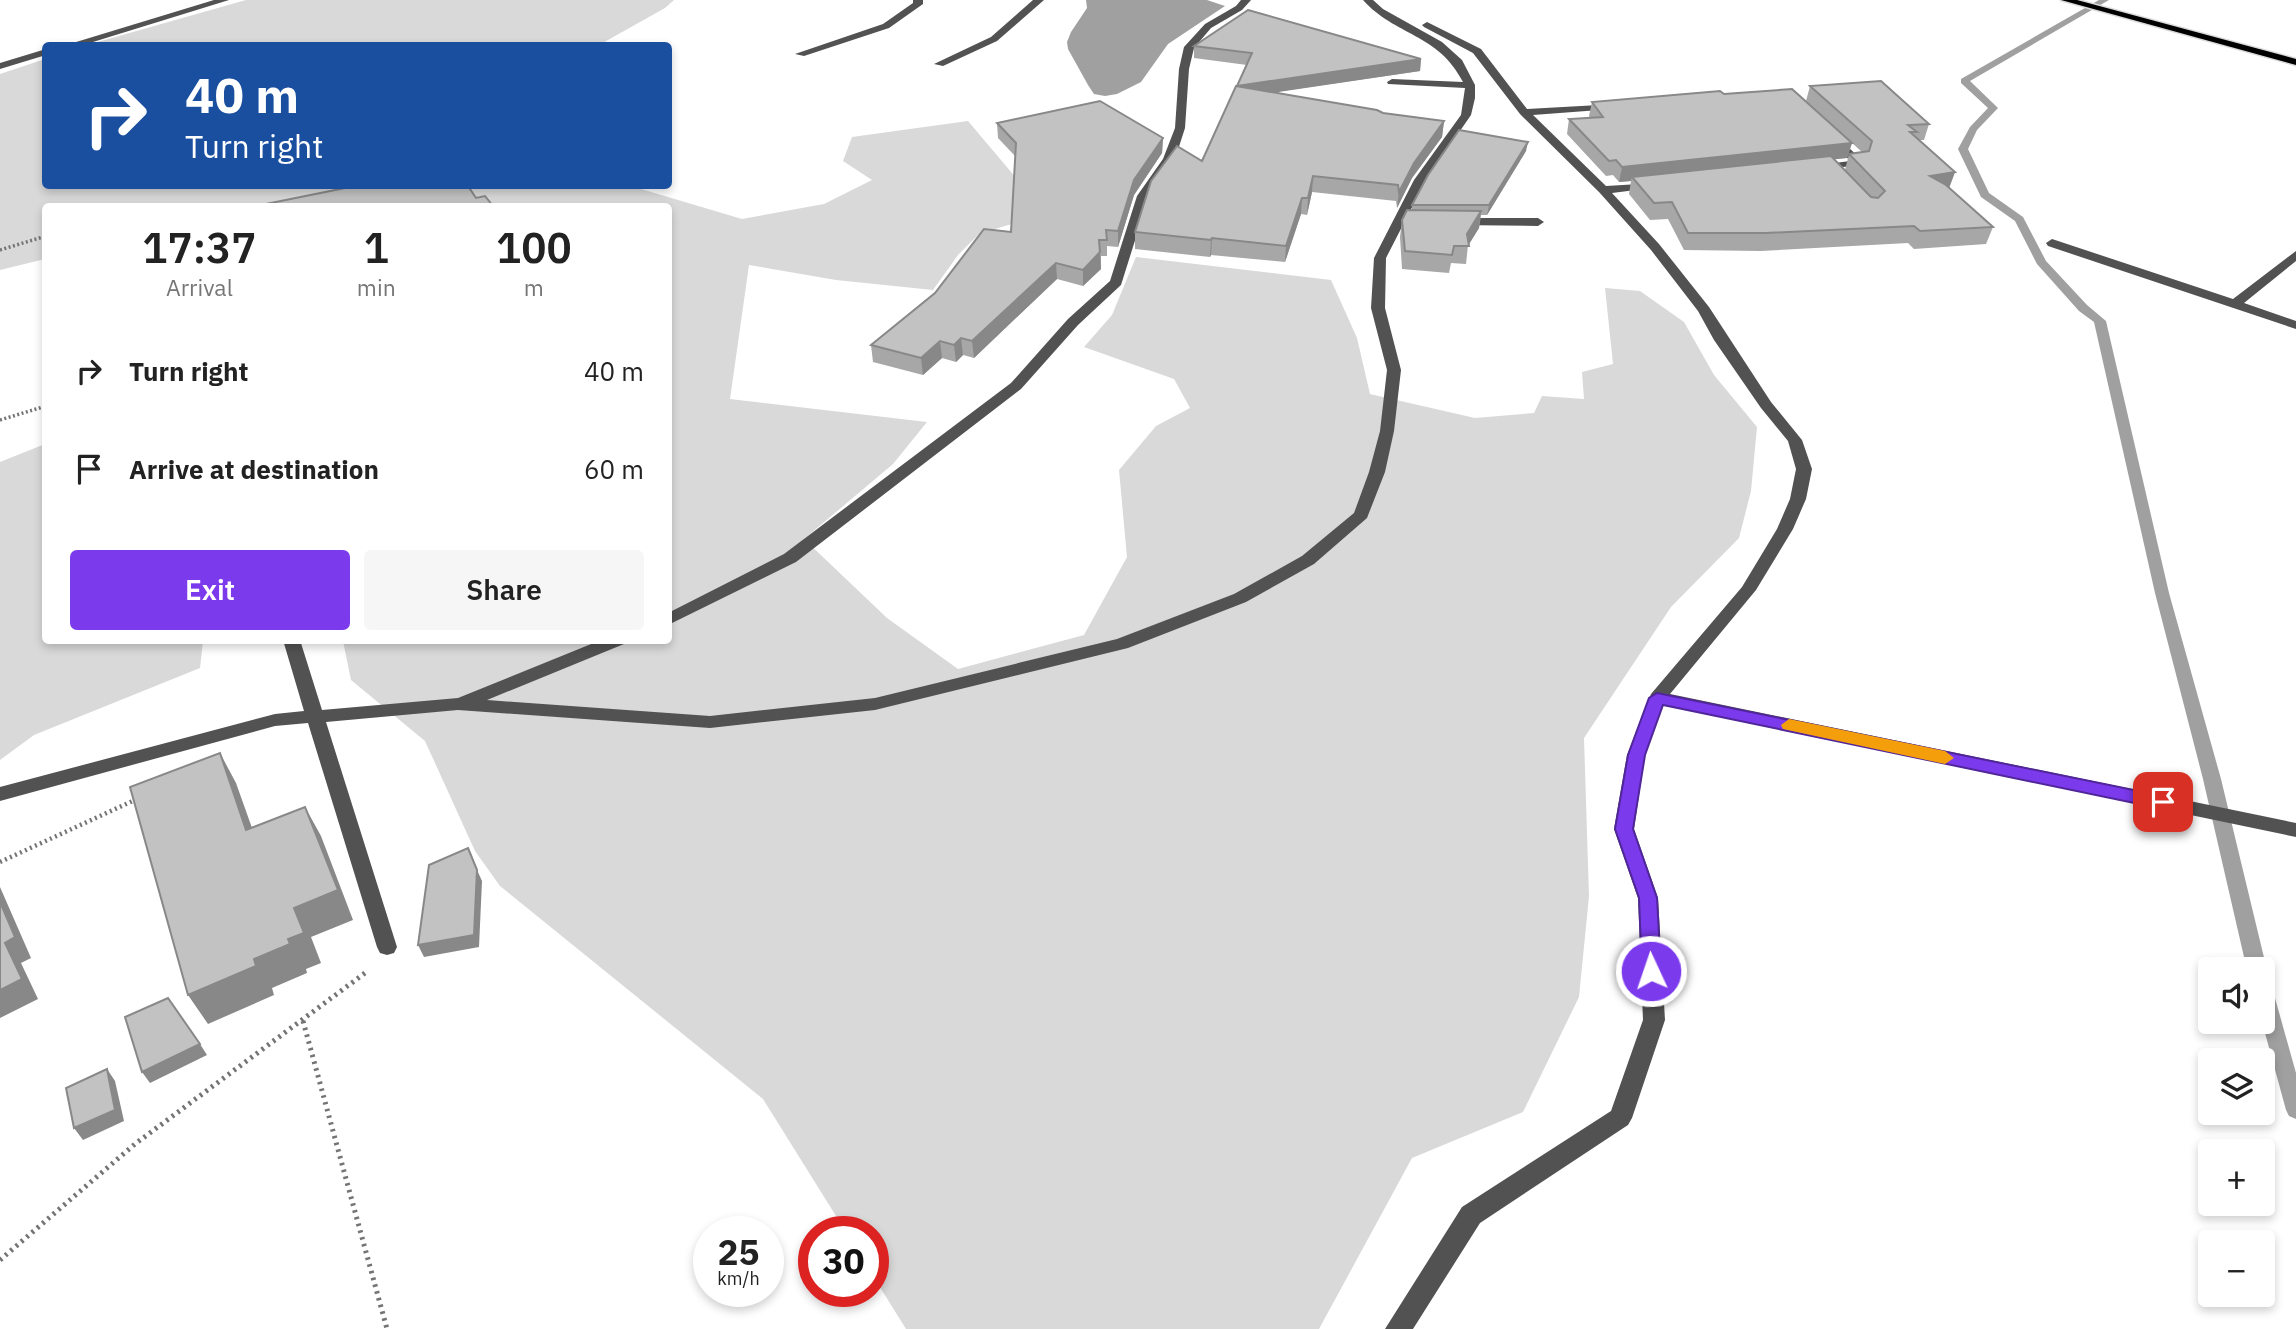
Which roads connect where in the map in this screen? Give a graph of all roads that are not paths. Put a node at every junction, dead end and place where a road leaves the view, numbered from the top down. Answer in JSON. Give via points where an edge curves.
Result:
{"nodes":[{"id":1,"x":224,"y":0,"type":"edge"},
{"id":2,"x":918,"y":0,"type":"edge"},
{"id":3,"x":1039,"y":0,"type":"edge"},
{"id":4,"x":1246,"y":0,"type":"edge"},
{"id":5,"x":1368,"y":0,"type":"edge"},
{"id":6,"x":1373,"y":0,"type":"edge"},
{"id":7,"x":2066,"y":0,"type":"edge"},
{"id":8,"x":82,"y":42,"type":"edge"},
{"id":9,"x":42,"y":53,"type":"edge"},
{"id":10,"x":800,"y":54,"type":"dead end"},
{"id":11,"x":2296,"y":62,"type":"edge"},
{"id":12,"x":939,"y":64,"type":"dead end"},
{"id":13,"x":0,"y":66,"type":"edge"},
{"id":14,"x":1392,"y":82,"type":"edge"},
{"id":15,"x":1470,"y":85,"type":"junction"},
{"id":16,"x":1630,"y":104,"type":"edge"},
{"id":17,"x":1524,"y":112,"type":"junction"},
{"id":18,"x":1821,"y":124,"type":"edge"},
{"id":19,"x":1803,"y":169,"type":"edge"},
{"id":20,"x":1670,"y":183,"type":"edge"},
{"id":21,"x":1604,"y":191,"type":"junction"},
{"id":22,"x":1446,"y":222,"type":"edge"},
{"id":23,"x":1538,"y":222,"type":"dead end"},
{"id":24,"x":2052,"y":243,"type":"dead end"},
{"id":25,"x":2296,"y":255,"type":"edge"},
{"id":26,"x":2235,"y":304,"type":"junction"},
{"id":27,"x":2296,"y":325,"type":"edge"},
{"id":28,"x":672,"y":618,"type":"edge"},
{"id":29,"x":292,"y":644,"type":"edge"},
{"id":30,"x":608,"y":644,"type":"edge"},
{"id":31,"x":1657,"y":698,"type":"junction"},
{"id":32,"x":457,"y":704,"type":"junction"},
{"id":33,"x":316,"y":716,"type":"junction"},
{"id":34,"x":0,"y":794,"type":"edge"},
{"id":35,"x":2296,"y":830,"type":"edge"},
{"id":36,"x":387,"y":947,"type":"road end"},
{"id":37,"x":1398,"y":1329,"type":"edge"}],
"edges":[{"from":1,"to":8,"type":"street"},
{"from":2,"to":10,"type":"street","via":[[886,26]]},
{"from":3,"to":12,"type":"street","via":[[1027,6],[1000,35]]},
{"from":4,"to":28,"type":"street","via":[[1208,26],[1189,47],[1180,128],[1169,159],[1143,196],[1116,282],[1016,386],[790,558]]},
{"from":5,"to":15,"type":"street","via":[[1439,44],[1458,62]]},
{"from":6,"to":17,"type":"street","via":[[1477,51]]},
{"from":7,"to":11,"type":"main road"},
{"from":9,"to":13,"type":"street"},
{"from":14,"to":15,"type":"street"},
{"from":15,"to":32,"type":"street","via":[[1466,115],[1449,131],[1380,258],[1378,309],[1394,370],[1377,472],[1361,515],[1308,560],[1240,598],[1122,644],[876,704],[710,722]]},
{"from":16,"to":17,"type":"street"},
{"from":17,"to":21,"type":"street"},
{"from":18,"to":19,"type":"street","via":[[1860,163],[1834,170]]},
{"from":20,"to":21,"type":"street"},
{"from":21,"to":31,"type":"street","via":[[1704,310],[1795,440],[1804,470],[1785,529],[1748,590]]},
{"from":22,"to":23,"type":"street"},
{"from":24,"to":26,"type":"street"},
{"from":25,"to":26,"type":"street"},
{"from":26,"to":27,"type":"street"},
{"from":29,"to":33,"type":"street"},
{"from":30,"to":32,"type":"street"},
{"from":31,"to":35,"type":"street"},
{"from":31,"to":37,"type":"street","via":[[1636,755],[1624,829],[1648,898],[1654,1020],[1620,1118],[1471,1215]]},
{"from":32,"to":33,"type":"street"},
{"from":33,"to":34,"type":"street","via":[[275,720]]},
{"from":33,"to":36,"type":"street"}]}
